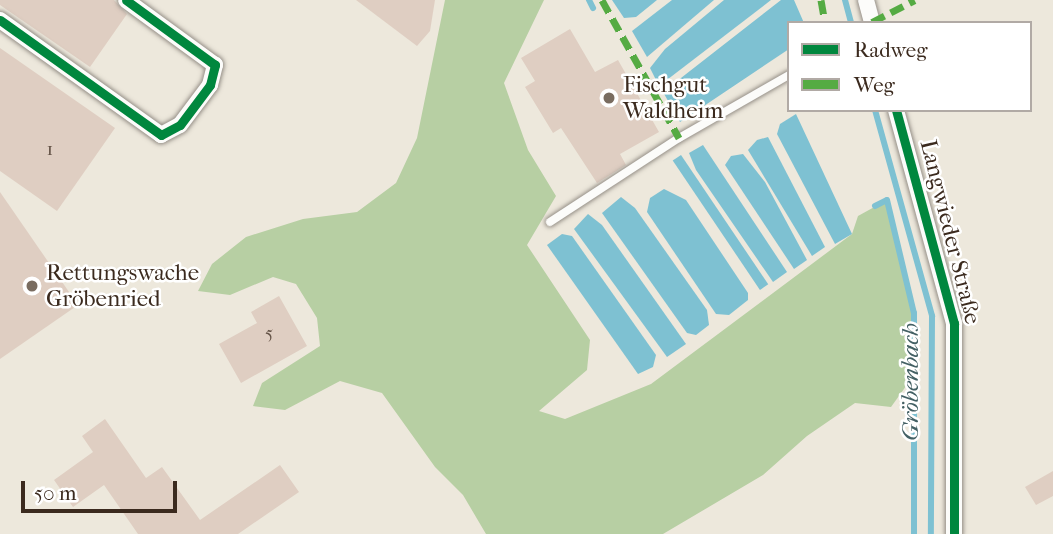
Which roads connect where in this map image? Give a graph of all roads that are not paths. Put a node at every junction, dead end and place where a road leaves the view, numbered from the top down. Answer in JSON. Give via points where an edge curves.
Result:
{"nodes":[{"id":1,"x":126,"y":0,"type":"edge"},
{"id":2,"x":866,"y":0,"type":"edge"},
{"id":3,"x":0,"y":20,"type":"edge"},
{"id":4,"x":872,"y":21,"type":"edge"},
{"id":5,"x":787,"y":76,"type":"edge"},
{"id":6,"x":897,"y":112,"type":"edge"},
{"id":7,"x":550,"y":222,"type":"dead end"},
{"id":8,"x":954,"y":534,"type":"edge"}],
"edges":[{"from":1,"to":3,"type":"street","via":[[215,65],[210,85],[180,125],[161,135]]},
{"from":2,"to":4,"type":"street"},
{"from":5,"to":7,"type":"lane","via":[[679,138]]},
{"from":6,"to":8,"type":"street","name":"Langwieder Straße","via":[[954,323]]}]}
